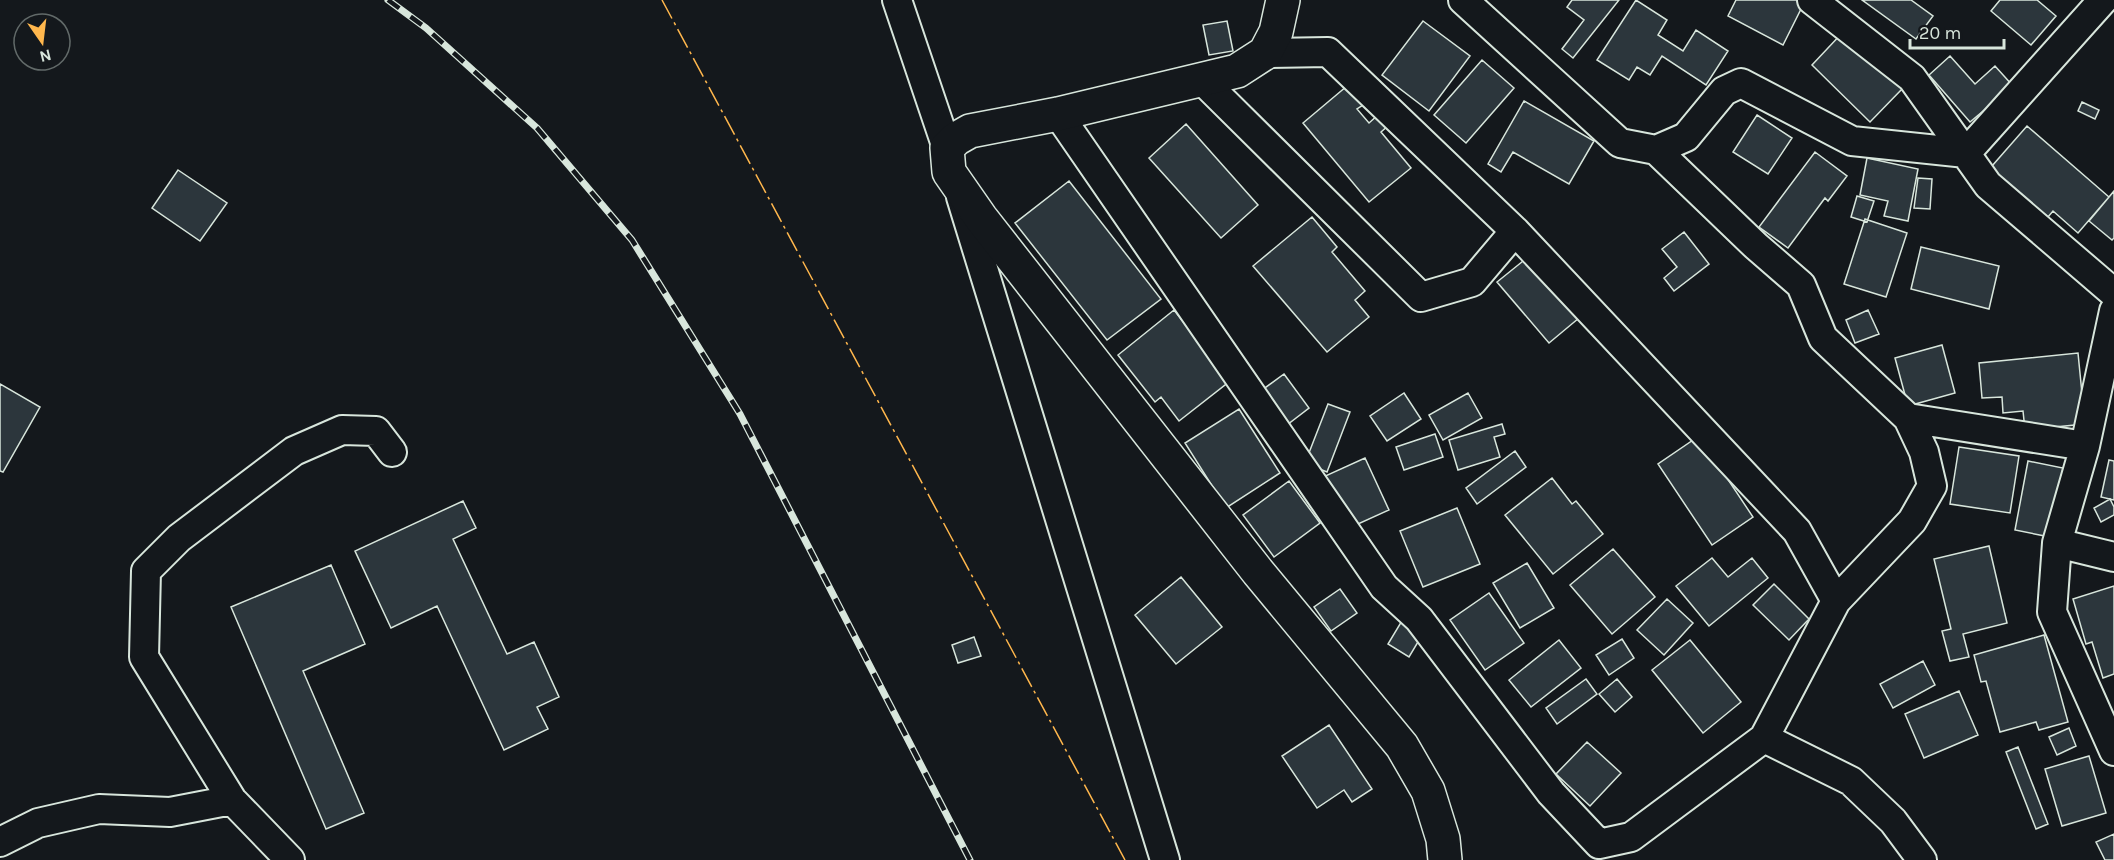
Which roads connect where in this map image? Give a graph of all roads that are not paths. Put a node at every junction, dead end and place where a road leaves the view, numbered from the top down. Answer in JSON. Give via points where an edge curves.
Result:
{"nodes":[{"id":1,"x":897,"y":0,"type":"edge"},
{"id":2,"x":1283,"y":0,"type":"edge"},
{"id":3,"x":1463,"y":0,"type":"edge"},
{"id":4,"x":2103,"y":0,"type":"edge"},
{"id":5,"x":1816,"y":1,"type":"edge"},
{"id":6,"x":1265,"y":53,"type":"junction"},
{"id":7,"x":1202,"y":80,"type":"junction"},
{"id":8,"x":1058,"y":114,"type":"junction"},
{"id":9,"x":947,"y":148,"type":"junction"},
{"id":10,"x":1656,"y":150,"type":"junction"},
{"id":11,"x":1966,"y":153,"type":"junction"},
{"id":12,"x":957,"y":185,"type":"junction"},
{"id":13,"x":1515,"y":231,"type":"junction"},
{"id":14,"x":2114,"y":293,"type":"edge"},
{"id":15,"x":2114,"y":311,"type":"edge"},
{"id":16,"x":1908,"y":418,"type":"junction"},
{"id":17,"x":2085,"y":446,"type":"junction"},
{"id":18,"x":392,"y":452,"type":"dead end"},
{"id":19,"x":2057,"y":543,"type":"junction"},
{"id":20,"x":2114,"y":557,"type":"edge"},
{"id":21,"x":1836,"y":601,"type":"junction"},
{"id":22,"x":1764,"y":738,"type":"junction"},
{"id":23,"x":2114,"y":752,"type":"edge"},
{"id":24,"x":232,"y":800,"type":"junction"},
{"id":25,"x":0,"y":842,"type":"edge"},
{"id":26,"x":1593,"y":852,"type":"edge"},
{"id":27,"x":290,"y":860,"type":"edge"},
{"id":28,"x":1165,"y":860,"type":"edge"},
{"id":29,"x":1445,"y":860,"type":"edge"},
{"id":30,"x":1922,"y":860,"type":"edge"}],
"edges":[{"from":1,"to":9,"type":"street"},
{"from":2,"to":6,"type":"main road","via":[[1276,32]]},
{"from":3,"to":10,"type":"street","via":[[1620,143]]},
{"from":4,"to":11,"type":"street"},
{"from":5,"to":11,"type":"street","via":[[1912,78]]},
{"from":6,"to":7,"type":"main road","via":[[1237,72]]},
{"from":6,"to":13,"type":"street","via":[[1328,52]]},
{"from":7,"to":8,"type":"main road"},
{"from":7,"to":13,"type":"street","via":[[1421,297],[1472,282]]},
{"from":8,"to":9,"type":"main road","via":[[970,131]]},
{"from":8,"to":26,"type":"street","via":[[1384,587],[1419,619]]},
{"from":9,"to":12,"type":"main road","via":[[949,171]]},
{"from":10,"to":11,"type":"street","via":[[1686,137],[1724,91],[1741,83],[1852,141]]},
{"from":10,"to":16,"type":"street","via":[[1801,285],[1823,338]]},
{"from":11,"to":14,"type":"street","via":[[1988,185]]},
{"from":12,"to":28,"type":"street"},
{"from":12,"to":29,"type":"main road","via":[[1258,572],[1402,746],[1428,791],[1443,839]]},
{"from":13,"to":21,"type":"street","via":[[1797,531]]},
{"from":15,"to":17,"type":"street"},
{"from":16,"to":17,"type":"street"},
{"from":16,"to":21,"type":"street","via":[[1924,452],[1932,486],[1912,521]]},
{"from":17,"to":19,"type":"street"},
{"from":18,"to":24,"type":"street","via":[[376,431],[342,430],[294,451],[179,538],[146,571],[144,657]]},
{"from":19,"to":20,"type":"street"},
{"from":19,"to":23,"type":"street","via":[[2052,612]]},
{"from":21,"to":22,"type":"street"},
{"from":22,"to":26,"type":"street","via":[[1631,837]]},
{"from":22,"to":30,"type":"street","via":[[1851,781],[1893,821]]},
{"from":24,"to":25,"type":"street","via":[[170,812],[99,809],[38,823]]},
{"from":24,"to":27,"type":"street"}]}
